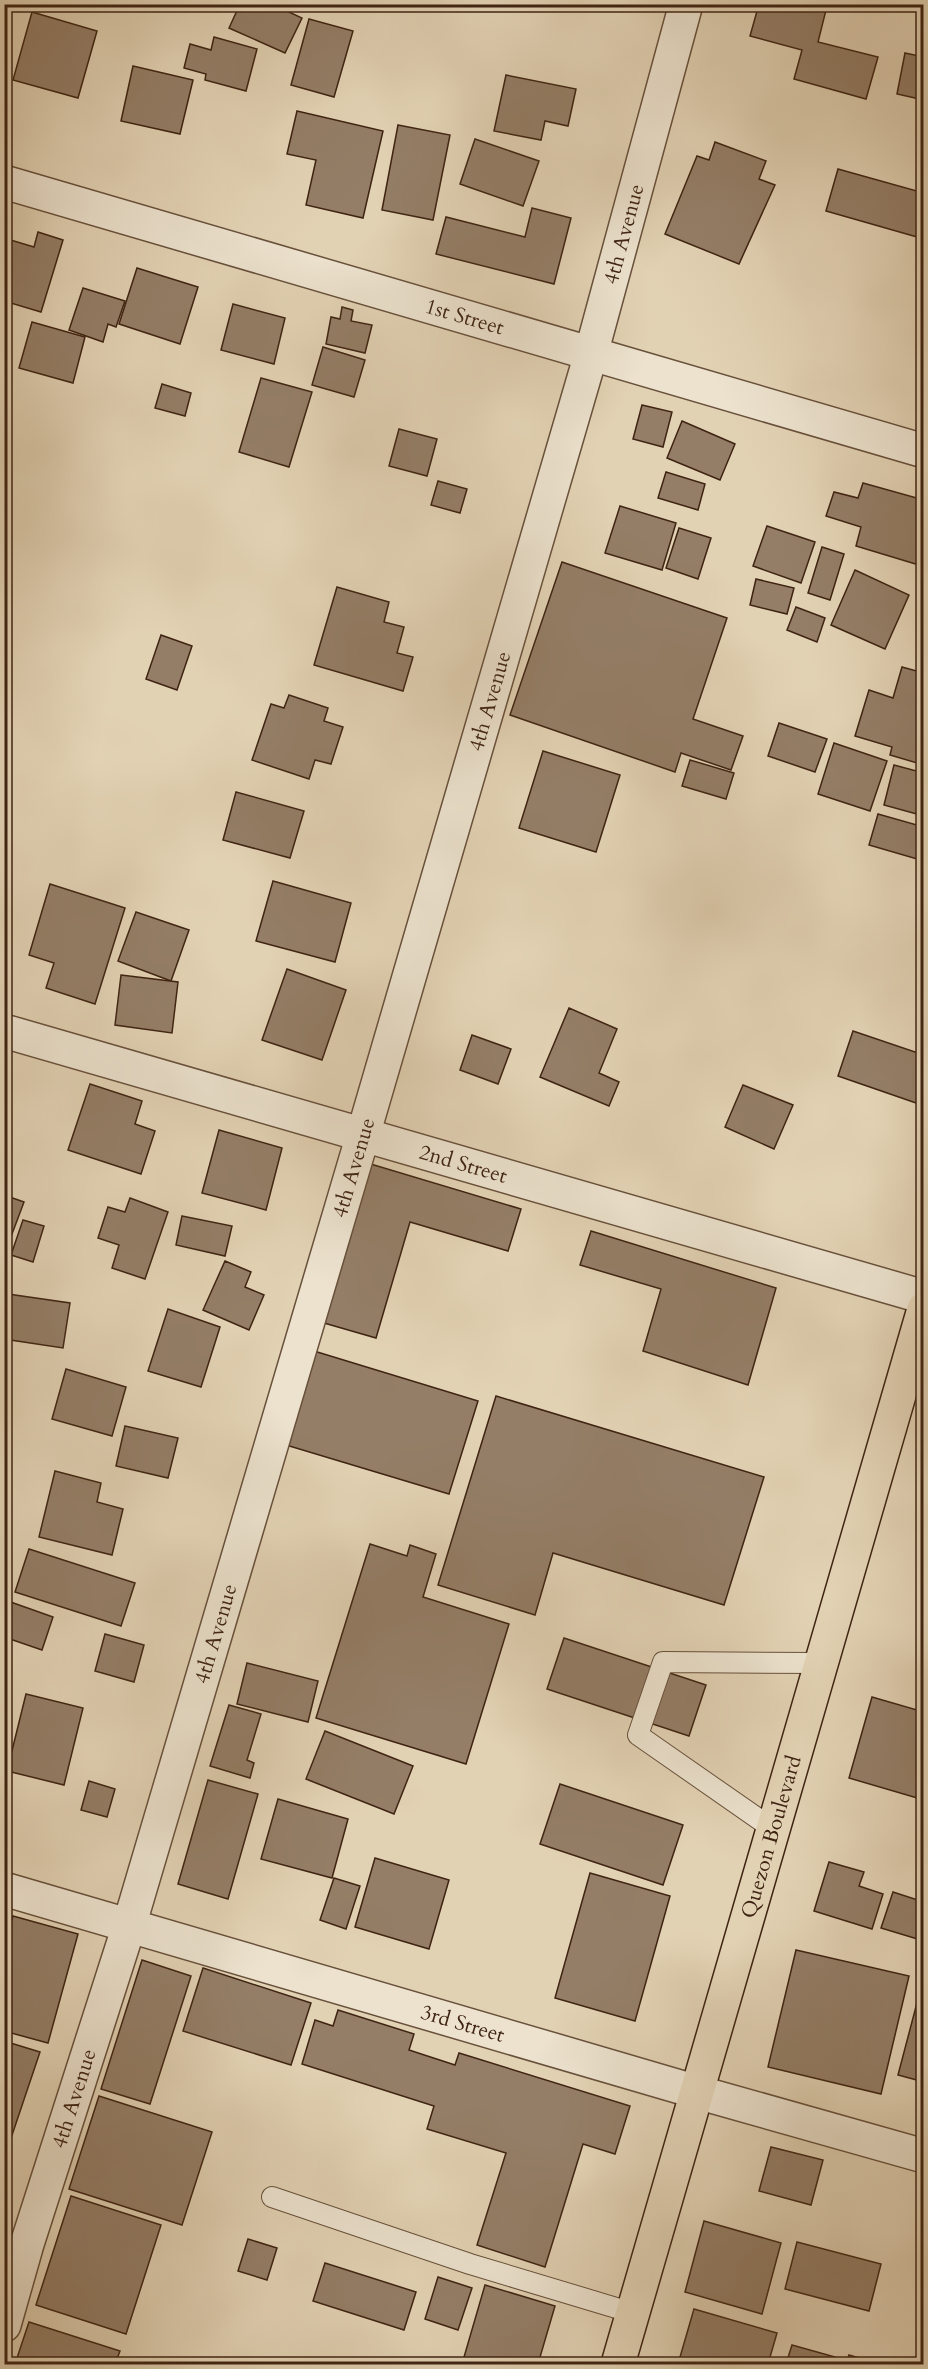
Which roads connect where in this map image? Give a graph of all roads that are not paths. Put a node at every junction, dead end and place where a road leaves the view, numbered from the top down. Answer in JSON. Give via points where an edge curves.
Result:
{"nodes":[{"id":1,"x":686,"y":4,"type":"edge"},
{"id":2,"x":4,"y":182,"type":"edge"},
{"id":3,"x":591,"y":354,"type":"junction"},
{"id":4,"x":924,"y":452,"type":"edge"},
{"id":5,"x":4,"y":1031,"type":"edge"},
{"id":6,"x":363,"y":1135,"type":"junction"},
{"id":7,"x":924,"y":1297,"type":"edge"},
{"id":8,"x":924,"y":1309,"type":"edge"},
{"id":9,"x":821,"y":1663,"type":"junction"},
{"id":10,"x":773,"y":1829,"type":"junction"},
{"id":11,"x":4,"y":1889,"type":"edge"},
{"id":12,"x":129,"y":1926,"type":"junction"},
{"id":13,"x":697,"y":2092,"type":"junction"},
{"id":14,"x":924,"y":2156,"type":"edge"},
{"id":15,"x":272,"y":2197,"type":"dead end"},
{"id":16,"x":16,"y":2241,"type":"edge"},
{"id":17,"x":633,"y":2313,"type":"junction"},
{"id":18,"x":4,"y":2325,"type":"edge"},
{"id":19,"x":618,"y":2364,"type":"edge"}],
"edges":[{"from":1,"to":3,"type":"street","name":"4th Avenue"},
{"from":2,"to":3,"type":"street","name":"1st Street"},
{"from":3,"to":4,"type":"street","name":"1st Street"},
{"from":3,"to":6,"type":"street","name":"4th Avenue"},
{"from":5,"to":6,"type":"street","name":"2nd Street"},
{"from":6,"to":7,"type":"street","name":"2nd Street"},
{"from":6,"to":12,"type":"street","name":"4th Avenue"},
{"from":8,"to":9,"type":"highway","name":"Quezon Boulevard"},
{"from":9,"to":10,"type":"highway","name":"Quezon Boulevard"},
{"from":9,"to":10,"type":"lane","via":[[663,1662],[638,1736]]},
{"from":10,"to":13,"type":"highway","name":"Quezon Boulevard"},
{"from":11,"to":12,"type":"street","name":"3rd Street"},
{"from":12,"to":13,"type":"street","name":"3rd Street"},
{"from":12,"to":16,"type":"street","name":"4th Avenue"},
{"from":13,"to":14,"type":"street","name":"3rd Street"},
{"from":13,"to":17,"type":"highway","name":"Quezon Boulevard"},
{"from":15,"to":17,"type":"lane","via":[[470,2264]]},
{"from":16,"to":18,"type":"street","name":"4th Avenue"},
{"from":17,"to":19,"type":"highway","name":"Quezon Boulevard"}]}
